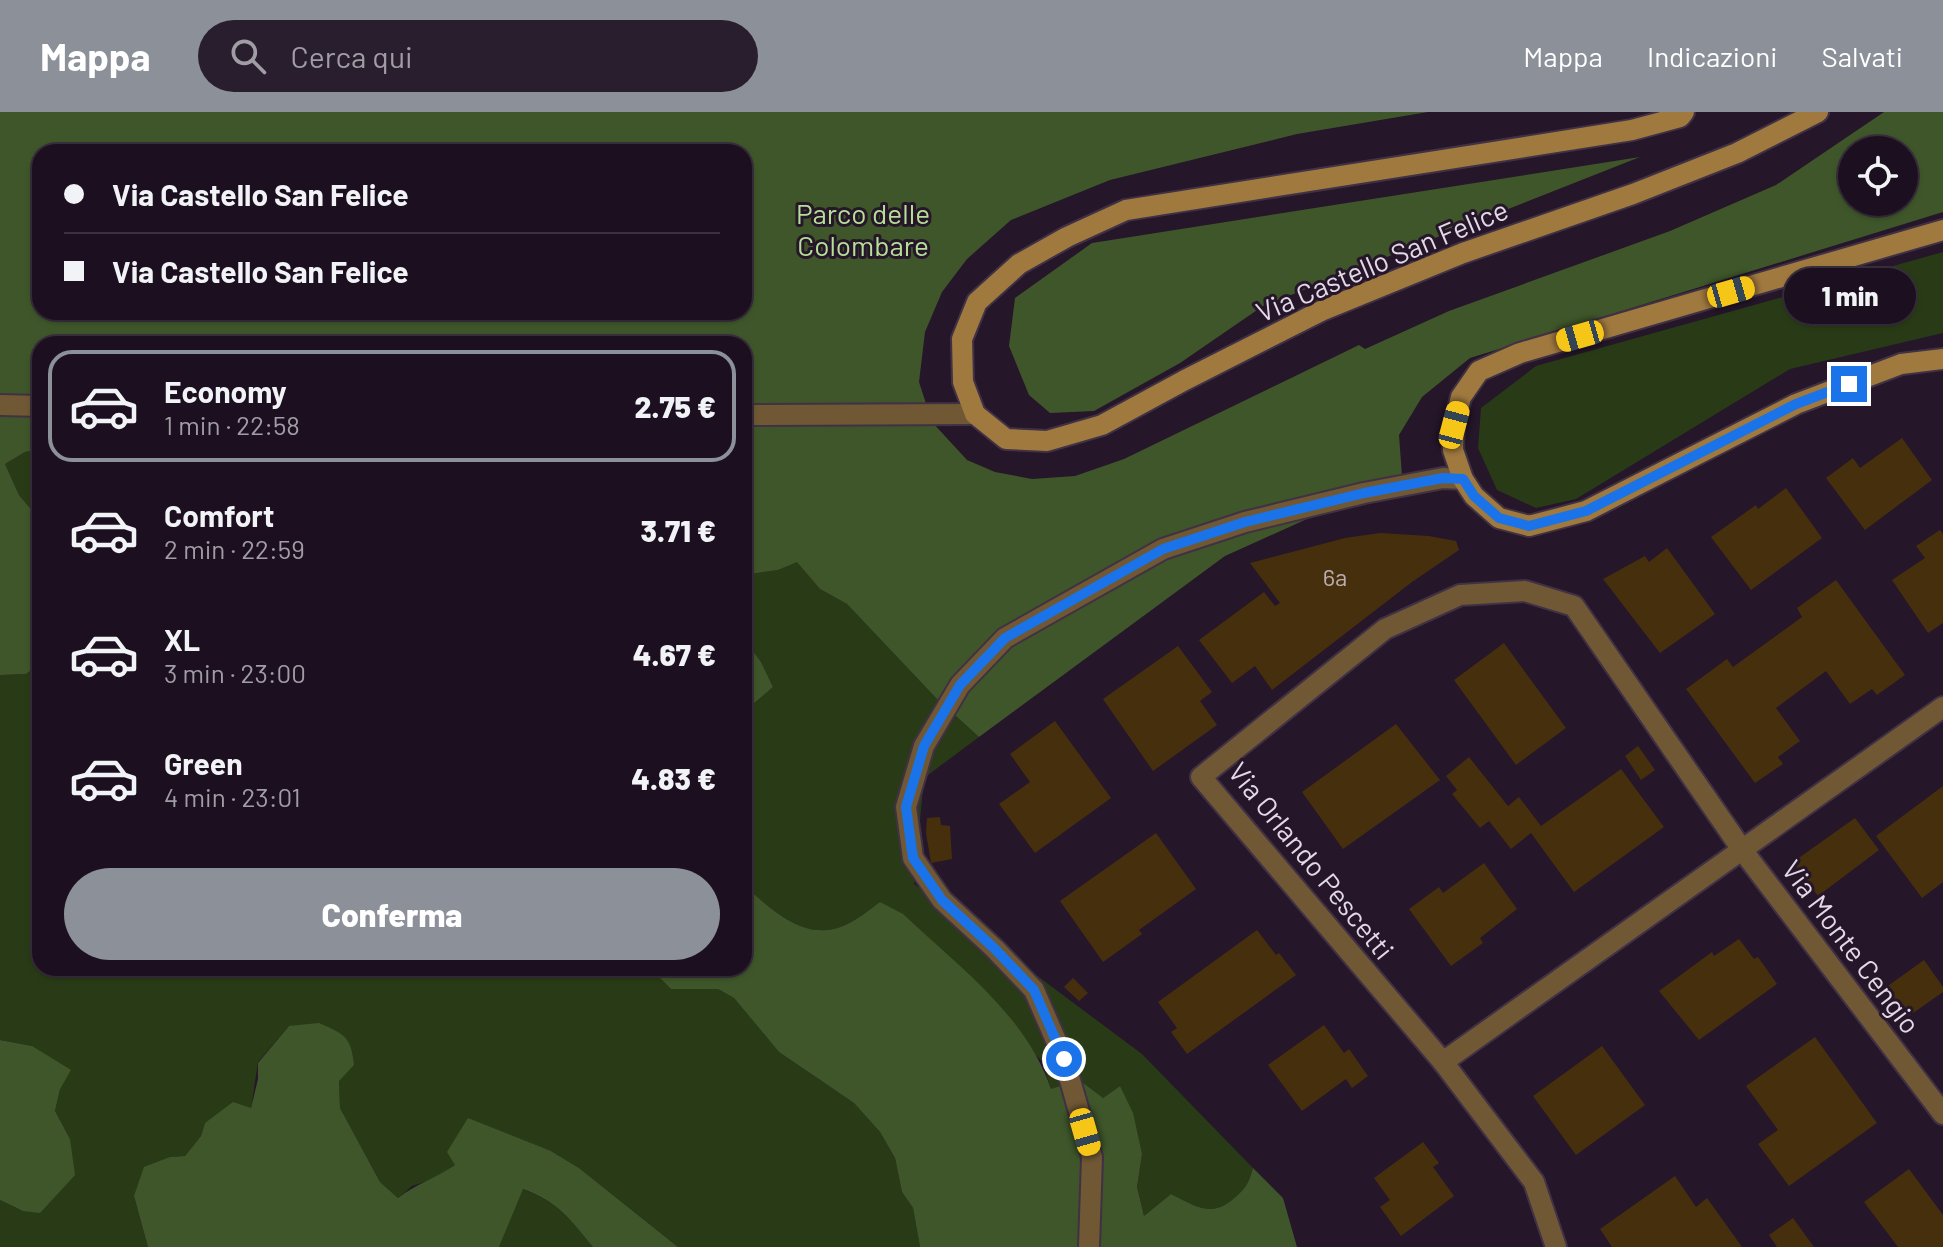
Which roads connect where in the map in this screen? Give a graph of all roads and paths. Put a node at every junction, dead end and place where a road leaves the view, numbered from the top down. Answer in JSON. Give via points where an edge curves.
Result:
{"nodes":[{"id":1,"x":1684,"y":112,"type":"edge"},
{"id":2,"x":1818,"y":112,"type":"edge"},
{"id":3,"x":1943,"y":230,"type":"edge"},
{"id":4,"x":1943,"y":359,"type":"edge"},
{"id":5,"x":0,"y":405,"type":"edge"},
{"id":6,"x":32,"y":406,"type":"edge"},
{"id":7,"x":975,"y":414,"type":"junction"},
{"id":8,"x":752,"y":415,"type":"edge"},
{"id":9,"x":1463,"y":479,"type":"junction"},
{"id":10,"x":1943,"y":707,"type":"edge"},
{"id":11,"x":1743,"y":851,"type":"junction"},
{"id":12,"x":1443,"y":1062,"type":"junction"},
{"id":13,"x":1943,"y":1114,"type":"edge"},
{"id":14,"x":1089,"y":1247,"type":"edge"},
{"id":15,"x":1556,"y":1247,"type":"edge"}],
"edges":[{"from":1,"to":7,"type":"street","name":"Via Castello San Felice","via":[[1632,130],[1126,210],[1019,264],[977,302],[962,339],[963,382]]},
{"from":2,"to":7,"type":"street","name":"Via Castello San Felice","via":[[1685,174],[1463,253],[1321,311],[1102,425],[1047,441],[1006,439]]},
{"from":3,"to":9,"type":"street","via":[[1520,353],[1479,371],[1461,397],[1454,425],[1453,450]]},
{"from":4,"to":9,"type":"street","via":[[1901,364],[1796,404],[1586,511],[1529,526],[1499,518]]},
{"from":5,"to":6,"type":"street"},
{"from":7,"to":8,"type":"street"},
{"from":9,"to":14,"type":"street","via":[[1364,493],[1245,522],[1163,549],[1005,638],[960,685],[924,746],[906,807],[913,858],[942,900],[1034,990],[1064,1059],[1092,1157]]},
{"from":10,"to":11,"type":"street"},
{"from":11,"to":12,"type":"street"},
{"from":11,"to":12,"type":"street","name":"Via Orlando Pescetti","via":[[1574,606],[1525,591],[1460,595],[1385,629],[1201,777]]},
{"from":11,"to":13,"type":"street","name":"Via Monte Cengio"},
{"from":12,"to":15,"type":"street","name":"Via Orlando Pescetti","via":[[1534,1182]]}]}
